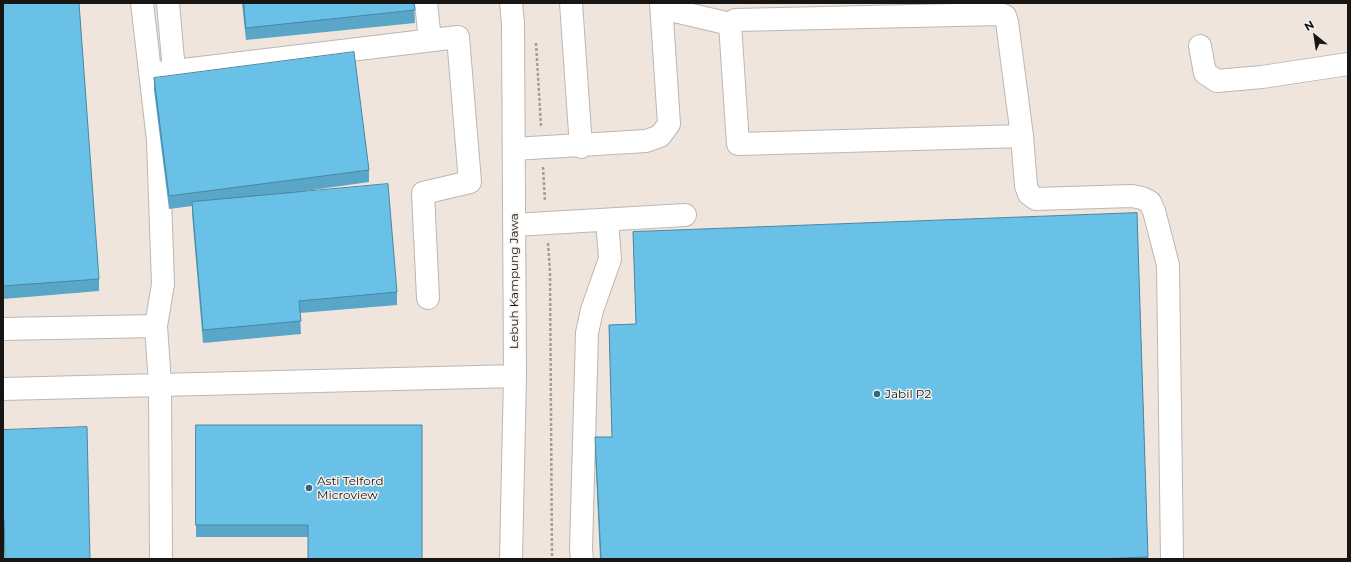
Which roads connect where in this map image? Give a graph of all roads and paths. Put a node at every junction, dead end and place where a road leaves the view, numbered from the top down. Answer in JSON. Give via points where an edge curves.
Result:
{"nodes":[{"id":1,"x":142,"y":3,"type":"edge"},
{"id":2,"x":168,"y":3,"type":"edge"},
{"id":3,"x":426,"y":3,"type":"edge"},
{"id":4,"x":511,"y":3,"type":"edge"},
{"id":5,"x":571,"y":3,"type":"edge"},
{"id":6,"x":662,"y":6,"type":"edge"},
{"id":7,"x":730,"y":24,"type":"junction"},
{"id":8,"x":430,"y":40,"type":"junction"},
{"id":9,"x":536,"y":41,"type":"dead end"},
{"id":10,"x":1200,"y":46,"type":"dead end"},
{"id":11,"x":1348,"y":64,"type":"edge"},
{"id":12,"x":174,"y":71,"type":"junction"},
{"id":13,"x":150,"y":74,"type":"junction"},
{"id":14,"x":1022,"y":136,"type":"junction"},
{"id":15,"x":581,"y":147,"type":"junction"},
{"id":16,"x":542,"y":148,"type":"junction"},
{"id":17,"x":514,"y":149,"type":"junction"},
{"id":18,"x":685,"y":215,"type":"dead end"},
{"id":19,"x":607,"y":220,"type":"junction"},
{"id":20,"x":547,"y":223,"type":"junction"},
{"id":21,"x":514,"y":225,"type":"junction"},
{"id":22,"x":428,"y":298,"type":"dead end"},
{"id":23,"x":156,"y":326,"type":"junction"},
{"id":24,"x":3,"y":330,"type":"edge"},
{"id":25,"x":515,"y":376,"type":"junction"},
{"id":26,"x":160,"y":384,"type":"junction"},
{"id":27,"x":3,"y":389,"type":"edge"},
{"id":28,"x":161,"y":559,"type":"edge"},
{"id":29,"x":511,"y":559,"type":"edge"},
{"id":30,"x":552,"y":559,"type":"edge"},
{"id":31,"x":582,"y":559,"type":"edge"},
{"id":32,"x":1172,"y":559,"type":"edge"}],
"edges":[{"from":1,"to":13,"type":"street"},
{"from":2,"to":12,"type":"street"},
{"from":3,"to":8,"type":"street"},
{"from":4,"to":17,"type":"street","name":"Lebuh Kampung Jawa"},
{"from":5,"to":15,"type":"street"},
{"from":6,"to":7,"type":"street"},
{"from":6,"to":15,"type":"street","via":[[669,124],[660,136],[646,142]]},
{"from":7,"to":14,"type":"street","via":[[735,20],[1000,14],[1005,16],[1007,22]]},
{"from":7,"to":14,"type":"street","via":[[738,144]]},
{"from":8,"to":12,"type":"street"},
{"from":8,"to":22,"type":"street","via":[[458,37],[470,182],[423,193]]},
{"from":9,"to":16,"type":"path"},
{"from":10,"to":11,"type":"street","via":[[1205,73],[1217,81]]},
{"from":12,"to":13,"type":"street"},
{"from":13,"to":23,"type":"street","via":[[158,140],[163,284]]},
{"from":14,"to":32,"type":"street","via":[[1026,186],[1029,194],[1036,199],[1132,196],[1150,202],[1154,211],[1168,265]]},
{"from":15,"to":16,"type":"street"},
{"from":16,"to":17,"type":"street"},
{"from":16,"to":20,"type":"path"},
{"from":17,"to":21,"type":"street","name":"Lebuh Kampung Jawa"},
{"from":18,"to":19,"type":"street"},
{"from":19,"to":20,"type":"street"},
{"from":19,"to":31,"type":"street","via":[[610,259],[592,310],[587,333]]},
{"from":20,"to":21,"type":"street"},
{"from":20,"to":30,"type":"path","via":[[550,271]]},
{"from":21,"to":25,"type":"street","name":"Lebuh Kampung Jawa"},
{"from":23,"to":24,"type":"street"},
{"from":23,"to":26,"type":"street"},
{"from":25,"to":26,"type":"street"},
{"from":25,"to":29,"type":"street","name":"Lebuh Kampung Jawa"},
{"from":26,"to":27,"type":"street"},
{"from":26,"to":28,"type":"street"}]}
